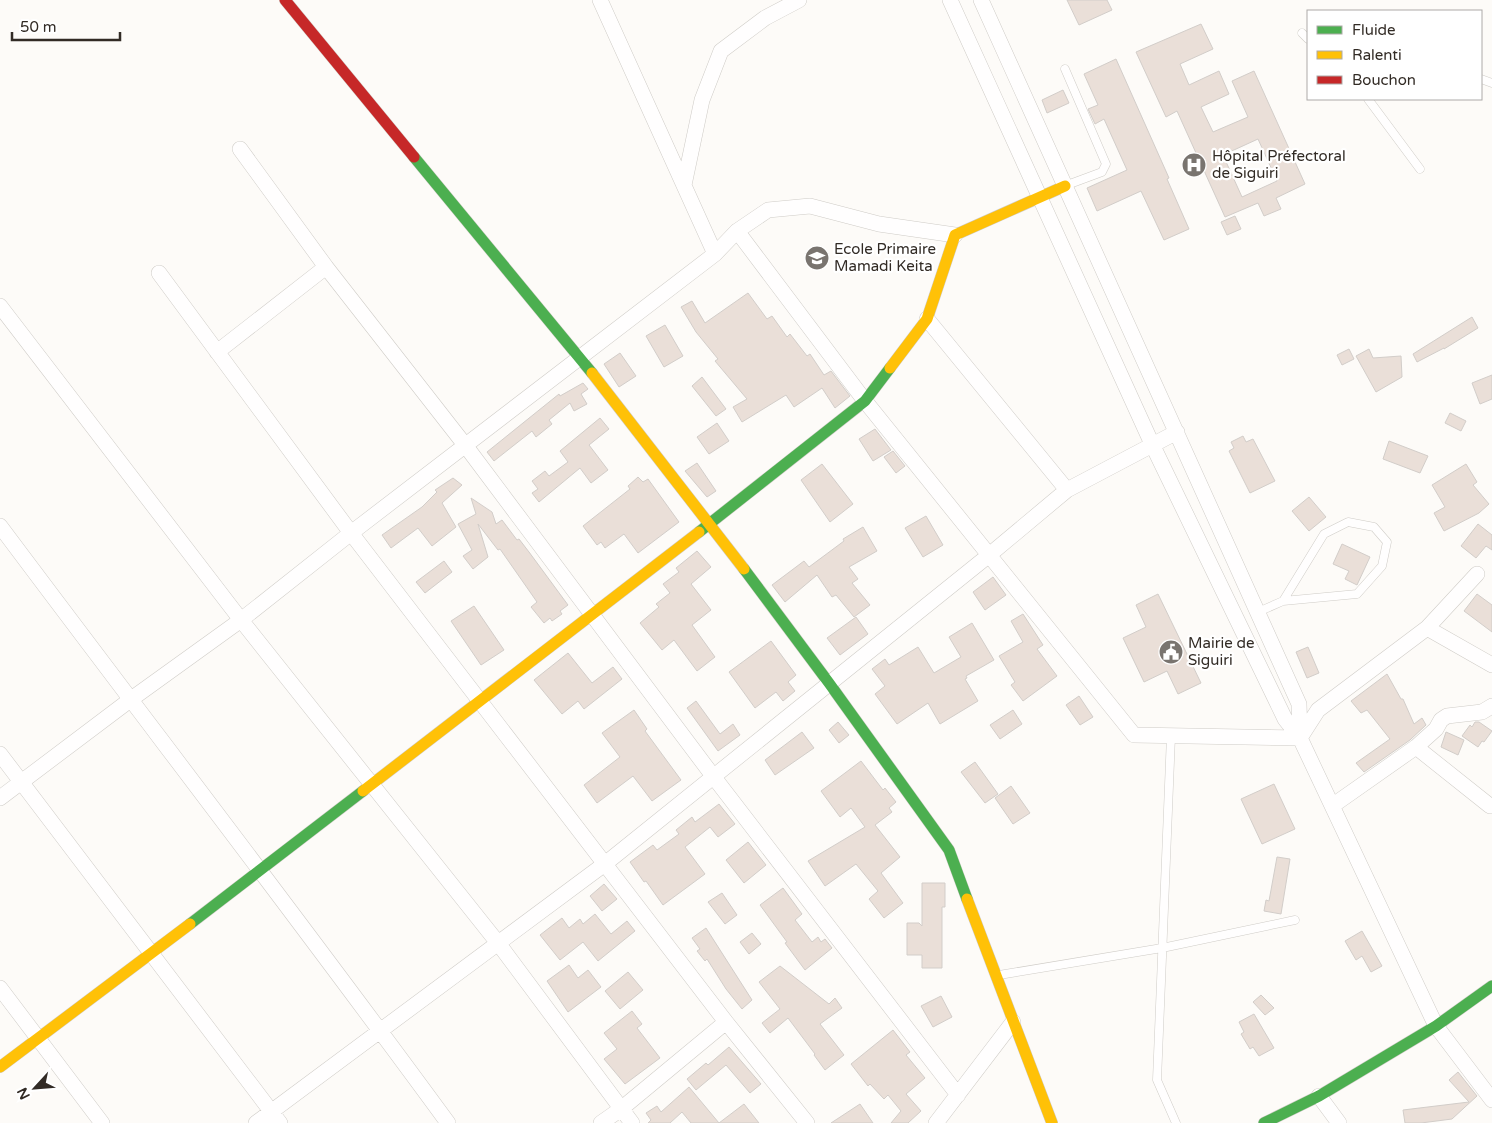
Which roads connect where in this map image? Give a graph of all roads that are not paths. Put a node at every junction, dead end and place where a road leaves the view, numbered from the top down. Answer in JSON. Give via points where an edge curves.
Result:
{"nodes":[{"id":1,"x":285,"y":0,"type":"edge"},
{"id":2,"x":600,"y":0,"type":"edge"},
{"id":3,"x":799,"y":0,"type":"edge"},
{"id":4,"x":950,"y":0,"type":"edge"},
{"id":5,"x":981,"y":0,"type":"edge"},
{"id":6,"x":1065,"y":69,"type":"dead end"},
{"id":7,"x":1369,"y":100,"type":"edge"},
{"id":8,"x":240,"y":149,"type":"dead end"},
{"id":9,"x":1420,"y":169,"type":"dead end"},
{"id":10,"x":684,"y":184,"type":"junction"},
{"id":11,"x":1065,"y":186,"type":"junction"},
{"id":12,"x":1040,"y":198,"type":"junction"},
{"id":13,"x":737,"y":231,"type":"junction"},
{"id":14,"x":955,"y":235,"type":"junction"},
{"id":15,"x":715,"y":254,"type":"junction"},
{"id":16,"x":326,"y":267,"type":"junction"},
{"id":17,"x":159,"y":273,"type":"dead end"},
{"id":18,"x":0,"y":306,"type":"edge"},
{"id":19,"x":927,"y":319,"type":"junction"},
{"id":20,"x":217,"y":352,"type":"junction"},
{"id":21,"x":580,"y":358,"type":"junction"},
{"id":22,"x":865,"y":401,"type":"junction"},
{"id":23,"x":1177,"y":432,"type":"junction"},
{"id":24,"x":1152,"y":444,"type":"junction"},
{"id":25,"x":465,"y":445,"type":"junction"},
{"id":26,"x":1067,"y":490,"type":"junction"},
{"id":27,"x":710,"y":523,"type":"junction"},
{"id":28,"x":0,"y":526,"type":"edge"},
{"id":29,"x":351,"y":533,"type":"junction"},
{"id":30,"x":988,"y":556,"type":"junction"},
{"id":31,"x":1477,"y":574,"type":"dead end"},
{"id":32,"x":1283,"y":601,"type":"junction"},
{"id":33,"x":1258,"y":612,"type":"junction"},
{"id":34,"x":591,"y":614,"type":"junction"},
{"id":35,"x":241,"y":620,"type":"junction"},
{"id":36,"x":1427,"y":628,"type":"junction"},
{"id":37,"x":1492,"y":665,"type":"edge"},
{"id":38,"x":829,"y":683,"type":"junction"},
{"id":39,"x":130,"y":700,"type":"junction"},
{"id":40,"x":480,"y":701,"type":"junction"},
{"id":41,"x":1492,"y":706,"type":"edge"},
{"id":42,"x":1171,"y":736,"type":"junction"},
{"id":43,"x":1300,"y":738,"type":"junction"},
{"id":44,"x":1416,"y":747,"type":"junction"},
{"id":45,"x":0,"y":754,"type":"edge"},
{"id":46,"x":713,"y":776,"type":"junction"},
{"id":47,"x":21,"y":781,"type":"junction"},
{"id":48,"x":372,"y":784,"type":"junction"},
{"id":49,"x":0,"y":798,"type":"edge"},
{"id":50,"x":1332,"y":806,"type":"junction"},
{"id":51,"x":1490,"y":806,"type":"dead end"},
{"id":52,"x":606,"y":863,"type":"junction"},
{"id":53,"x":261,"y":870,"type":"junction"},
{"id":54,"x":1295,"y":920,"type":"dead end"},
{"id":55,"x":498,"y":943,"type":"junction"},
{"id":56,"x":1162,"y":948,"type":"junction"},
{"id":57,"x":152,"y":952,"type":"junction"},
{"id":58,"x":997,"y":975,"type":"junction"},
{"id":59,"x":1492,"y":986,"type":"edge"},
{"id":60,"x":0,"y":988,"type":"edge"},
{"id":61,"x":726,"y":1022,"type":"junction"},
{"id":62,"x":1014,"y":1022,"type":"junction"},
{"id":63,"x":1436,"y":1026,"type":"junction"},
{"id":64,"x":380,"y":1030,"type":"junction"},
{"id":65,"x":38,"y":1038,"type":"junction"},
{"id":66,"x":0,"y":1067,"type":"edge"},
{"id":67,"x":958,"y":1095,"type":"junction"},
{"id":68,"x":1319,"y":1096,"type":"junction"},
{"id":69,"x":1492,"y":1100,"type":"edge"},
{"id":70,"x":621,"y":1109,"type":"junction"},
{"id":71,"x":276,"y":1117,"type":"edge"},
{"id":72,"x":102,"y":1123,"type":"edge"},
{"id":73,"x":256,"y":1123,"type":"edge"},
{"id":74,"x":448,"y":1123,"type":"edge"},
{"id":75,"x":601,"y":1123,"type":"edge"},
{"id":76,"x":632,"y":1123,"type":"edge"},
{"id":77,"x":807,"y":1123,"type":"edge"},
{"id":78,"x":936,"y":1123,"type":"edge"},
{"id":79,"x":1052,"y":1123,"type":"edge"},
{"id":80,"x":1176,"y":1123,"type":"edge"},
{"id":81,"x":1264,"y":1123,"type":"edge"},
{"id":82,"x":1339,"y":1123,"type":"edge"}],
"edges":[{"from":1,"to":21,"type":"street"},
{"from":2,"to":10,"type":"street"},
{"from":3,"to":10,"type":"street","via":[[765,18],[722,51],[702,100]]},
{"from":4,"to":12,"type":"street"},
{"from":5,"to":11,"type":"street"},
{"from":6,"to":11,"type":"lane","via":[[1106,164],[1102,172]]},
{"from":7,"to":9,"type":"lane"},
{"from":8,"to":16,"type":"street"},
{"from":10,"to":15,"type":"street"},
{"from":11,"to":12,"type":"street"},
{"from":11,"to":23,"type":"street"},
{"from":12,"to":14,"type":"street"},
{"from":12,"to":24,"type":"street"},
{"from":13,"to":14,"type":"street","via":[[768,210],[810,206],[879,224]]},
{"from":13,"to":15,"type":"street"},
{"from":13,"to":22,"type":"street"},
{"from":14,"to":19,"type":"street"},
{"from":15,"to":21,"type":"street"},
{"from":16,"to":20,"type":"street"},
{"from":16,"to":25,"type":"street"},
{"from":17,"to":20,"type":"street"},
{"from":18,"to":35,"type":"street"},
{"from":19,"to":22,"type":"street"},
{"from":19,"to":26,"type":"street"},
{"from":20,"to":29,"type":"street"},
{"from":21,"to":25,"type":"street"},
{"from":21,"to":27,"type":"street"},
{"from":22,"to":27,"type":"street"},
{"from":22,"to":30,"type":"street"},
{"from":23,"to":24,"type":"street"},
{"from":23,"to":33,"type":"street"},
{"from":24,"to":26,"type":"street"},
{"from":24,"to":43,"type":"street","via":[[1285,719]]},
{"from":25,"to":29,"type":"street"},
{"from":25,"to":34,"type":"street"},
{"from":26,"to":30,"type":"street"},
{"from":27,"to":34,"type":"street"},
{"from":27,"to":38,"type":"street"},
{"from":28,"to":39,"type":"street"},
{"from":29,"to":35,"type":"street"},
{"from":29,"to":40,"type":"street"},
{"from":30,"to":38,"type":"street"},
{"from":30,"to":42,"type":"street","via":[[1134,735]]},
{"from":31,"to":36,"type":"street"},
{"from":32,"to":32,"type":"lane","via":[[1357,594],[1382,566],[1386,542],[1374,527],[1348,522],[1324,534]]},
{"from":32,"to":33,"type":"lane"},
{"from":33,"to":43,"type":"street","via":[[1299,704]]},
{"from":34,"to":40,"type":"street"},
{"from":34,"to":46,"type":"street"},
{"from":35,"to":39,"type":"street"},
{"from":35,"to":48,"type":"street"},
{"from":36,"to":37,"type":"street"},
{"from":36,"to":43,"type":"street","via":[[1318,710]]},
{"from":38,"to":46,"type":"street"},
{"from":38,"to":58,"type":"street","via":[[949,850]]},
{"from":39,"to":47,"type":"street"},
{"from":39,"to":53,"type":"street"},
{"from":40,"to":48,"type":"street"},
{"from":40,"to":52,"type":"street"},
{"from":41,"to":44,"type":"street","via":[[1482,712],[1447,716]]},
{"from":42,"to":43,"type":"street"},
{"from":42,"to":56,"type":"lane"},
{"from":43,"to":50,"type":"street"},
{"from":44,"to":50,"type":"street"},
{"from":44,"to":51,"type":"street"},
{"from":45,"to":47,"type":"street"},
{"from":46,"to":52,"type":"street"},
{"from":46,"to":67,"type":"street"},
{"from":47,"to":49,"type":"street"},
{"from":47,"to":57,"type":"street"},
{"from":48,"to":53,"type":"street"},
{"from":48,"to":55,"type":"street"},
{"from":50,"to":63,"type":"street"},
{"from":52,"to":55,"type":"street"},
{"from":52,"to":61,"type":"street"},
{"from":53,"to":57,"type":"street"},
{"from":53,"to":64,"type":"street"},
{"from":54,"to":56,"type":"lane"},
{"from":55,"to":64,"type":"street"},
{"from":55,"to":70,"type":"street"},
{"from":56,"to":58,"type":"lane"},
{"from":56,"to":80,"type":"lane","via":[[1156,1080]]},
{"from":57,"to":65,"type":"street"},
{"from":57,"to":71,"type":"street"},
{"from":58,"to":62,"type":"street"},
{"from":59,"to":63,"type":"street"},
{"from":60,"to":65,"type":"street"},
{"from":61,"to":70,"type":"street"},
{"from":61,"to":77,"type":"street"},
{"from":62,"to":67,"type":"street"},
{"from":62,"to":79,"type":"street"},
{"from":63,"to":68,"type":"street"},
{"from":63,"to":69,"type":"street"},
{"from":64,"to":71,"type":"street"},
{"from":64,"to":74,"type":"street"},
{"from":65,"to":66,"type":"street"},
{"from":65,"to":72,"type":"street"},
{"from":67,"to":78,"type":"street"},
{"from":68,"to":81,"type":"street"},
{"from":68,"to":82,"type":"street"},
{"from":70,"to":75,"type":"street"},
{"from":70,"to":76,"type":"street"},
{"from":71,"to":73,"type":"street"}]}
